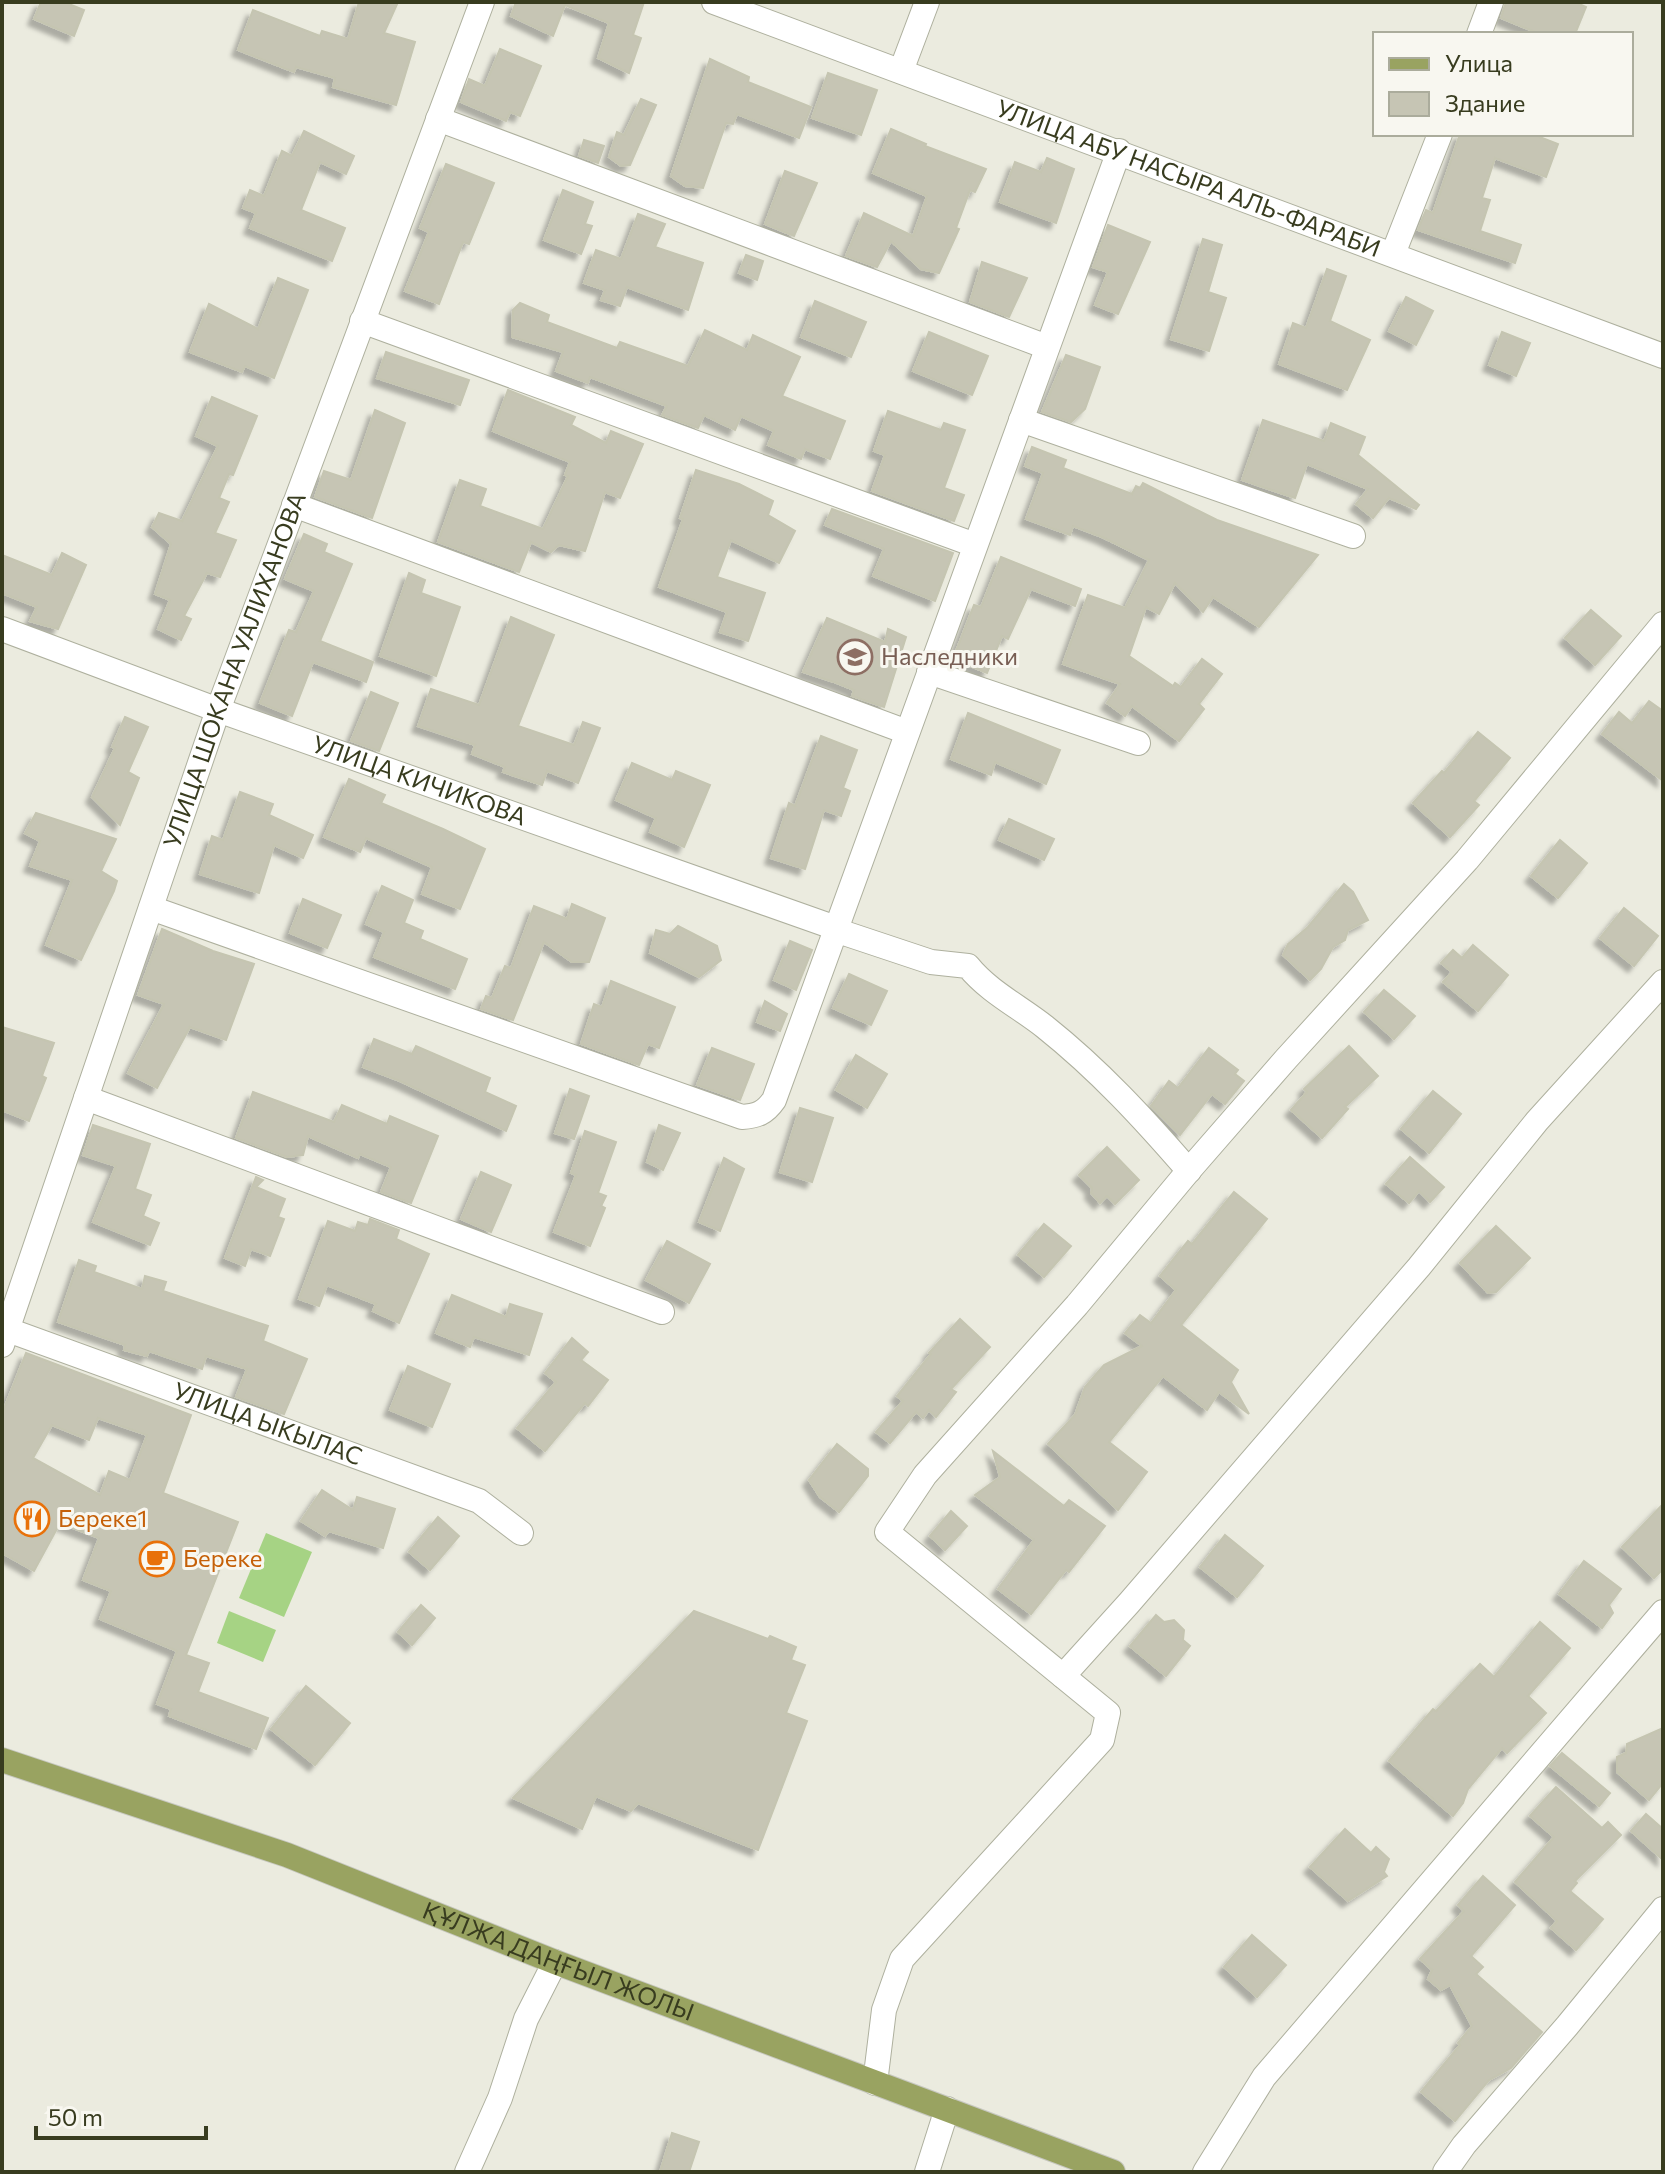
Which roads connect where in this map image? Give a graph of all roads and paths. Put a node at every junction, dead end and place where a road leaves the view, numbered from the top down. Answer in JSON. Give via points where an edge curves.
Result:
{"nodes":[{"id":1,"x":482,"y":2,"type":"edge"},
{"id":2,"x":714,"y":2,"type":"edge"},
{"id":3,"x":927,"y":2,"type":"edge"},
{"id":4,"x":1491,"y":2,"type":"edge"},
{"id":5,"x":1480,"y":32,"type":"edge"},
{"id":6,"x":901,"y":71,"type":"junction"},
{"id":7,"x":438,"y":119,"type":"junction"},
{"id":8,"x":1439,"y":136,"type":"edge"},
{"id":9,"x":1119,"y":151,"type":"junction"},
{"id":10,"x":1393,"y":254,"type":"junction"},
{"id":11,"x":362,"y":321,"type":"junction"},
{"id":12,"x":1047,"y":347,"type":"junction"},
{"id":13,"x":1663,"y":356,"type":"edge"},
{"id":14,"x":1021,"y":420,"type":"junction"},
{"id":15,"x":294,"y":505,"type":"junction"},
{"id":16,"x":1353,"y":536,"type":"dead end"},
{"id":17,"x":975,"y":545,"type":"junction"},
{"id":18,"x":1663,"y":624,"type":"edge"},
{"id":19,"x":2,"y":629,"type":"edge"},
{"id":20,"x":929,"y":672,"type":"junction"},
{"id":21,"x":218,"y":710,"type":"junction"},
{"id":22,"x":907,"y":732,"type":"junction"},
{"id":23,"x":1138,"y":743,"type":"dead end"},
{"id":24,"x":151,"y":908,"type":"junction"},
{"id":25,"x":835,"y":929,"type":"junction"},
{"id":26,"x":1663,"y":982,"type":"edge"},
{"id":27,"x":86,"y":1098,"type":"junction"},
{"id":28,"x":1189,"y":1171,"type":"junction"},
{"id":29,"x":662,"y":1312,"type":"dead end"},
{"id":30,"x":5,"y":1338,"type":"edge"},
{"id":31,"x":521,"y":1533,"type":"dead end"},
{"id":32,"x":1663,"y":1612,"type":"edge"},
{"id":33,"x":1063,"y":1676,"type":"junction"},
{"id":34,"x":2,"y":1760,"type":"edge"},
{"id":35,"x":1663,"y":1909,"type":"edge"},
{"id":36,"x":555,"y":1962,"type":"junction"},
{"id":37,"x":875,"y":2083,"type":"junction"},
{"id":38,"x":947,"y":2109,"type":"junction"},
{"id":39,"x":467,"y":2172,"type":"edge"},
{"id":40,"x":927,"y":2172,"type":"edge"},
{"id":41,"x":1113,"y":2172,"type":"edge"},
{"id":42,"x":1205,"y":2172,"type":"edge"},
{"id":43,"x":1445,"y":2172,"type":"edge"}],
"edges":[{"from":1,"to":7,"type":"street","name":"УЛИЦА ШОКАНА УАЛИХАНОВА"},
{"from":2,"to":6,"type":"street","name":"УЛИЦА АБУ НАСЫРА АЛЬ-ФАРАБИ"},
{"from":3,"to":6,"type":"street"},
{"from":4,"to":5,"type":"street"},
{"from":6,"to":9,"type":"street","name":"УЛИЦА АБУ НАСЫРА АЛЬ-ФАРАБИ"},
{"from":7,"to":11,"type":"street","name":"УЛИЦА ШОКАНА УАЛИХАНОВА"},
{"from":7,"to":12,"type":"street"},
{"from":8,"to":10,"type":"street"},
{"from":9,"to":10,"type":"street","name":"УЛИЦА АБУ НАСЫРА АЛЬ-ФАРАБИ"},
{"from":9,"to":12,"type":"street"},
{"from":10,"to":13,"type":"street","name":"УЛИЦА АБУ НАСЫРА АЛЬ-ФАРАБИ"},
{"from":11,"to":15,"type":"street","name":"УЛИЦА ШОКАНА УАЛИХАНОВА"},
{"from":11,"to":17,"type":"street"},
{"from":12,"to":14,"type":"street"},
{"from":14,"to":16,"type":"street"},
{"from":14,"to":17,"type":"street"},
{"from":15,"to":21,"type":"street","name":"УЛИЦА ШОКАНА УАЛИХАНОВА"},
{"from":15,"to":22,"type":"street"},
{"from":17,"to":20,"type":"street"},
{"from":18,"to":28,"type":"street","via":[[1467,860]]},
{"from":19,"to":21,"type":"street","name":"УЛИЦА КИЧИКОВА"},
{"from":20,"to":22,"type":"street"},
{"from":20,"to":23,"type":"street"},
{"from":21,"to":24,"type":"street","name":"УЛИЦА ШОКАНА УАЛИХАНОВА"},
{"from":21,"to":25,"type":"street","name":"УЛИЦА КИЧИКОВА"},
{"from":22,"to":25,"type":"street"},
{"from":24,"to":25,"type":"street","via":[[742,1117],[756,1116],[774,1100]]},
{"from":24,"to":27,"type":"street","name":"УЛИЦА ШОКАНА УАЛИХАНОВА"},
{"from":25,"to":28,"type":"street","name":"УЛИЦА КИЧИКОВА","via":[[931,962],[968,966],[1134,1106]]},
{"from":26,"to":33,"type":"street","via":[[1537,1121],[1419,1267]]},
{"from":27,"to":29,"type":"street"},
{"from":27,"to":30,"type":"street","name":"УЛИЦА ШОКАНА УАЛИХАНОВА"},
{"from":28,"to":33,"type":"street","via":[[925,1475],[887,1532]]},
{"from":30,"to":31,"type":"street","name":"УЛИЦА ЫКЫЛАС","via":[[479,1501]]},
{"from":32,"to":42,"type":"street","via":[[1264,2077]]},
{"from":33,"to":37,"type":"street","via":[[1108,1713],[1102,1740],[902,1959],[884,2010]]},
{"from":34,"to":36,"type":"main road","name":"ҚҰЛЖА ДАҢҒЫЛ ЖОЛЫ","via":[[287,1855]]},
{"from":35,"to":43,"type":"street"},
{"from":36,"to":37,"type":"main road","name":"ҚҰЛЖА ДАҢҒЫЛ ЖОЛЫ"},
{"from":36,"to":39,"type":"street","via":[[526,2019],[500,2098]]},
{"from":37,"to":38,"type":"main road","name":"ҚҰЛЖА ДАҢҒЫЛ ЖОЛЫ"},
{"from":38,"to":40,"type":"street"},
{"from":38,"to":41,"type":"main road","name":"ҚҰЛЖА ДАҢҒЫЛ ЖОЛЫ"}]}
